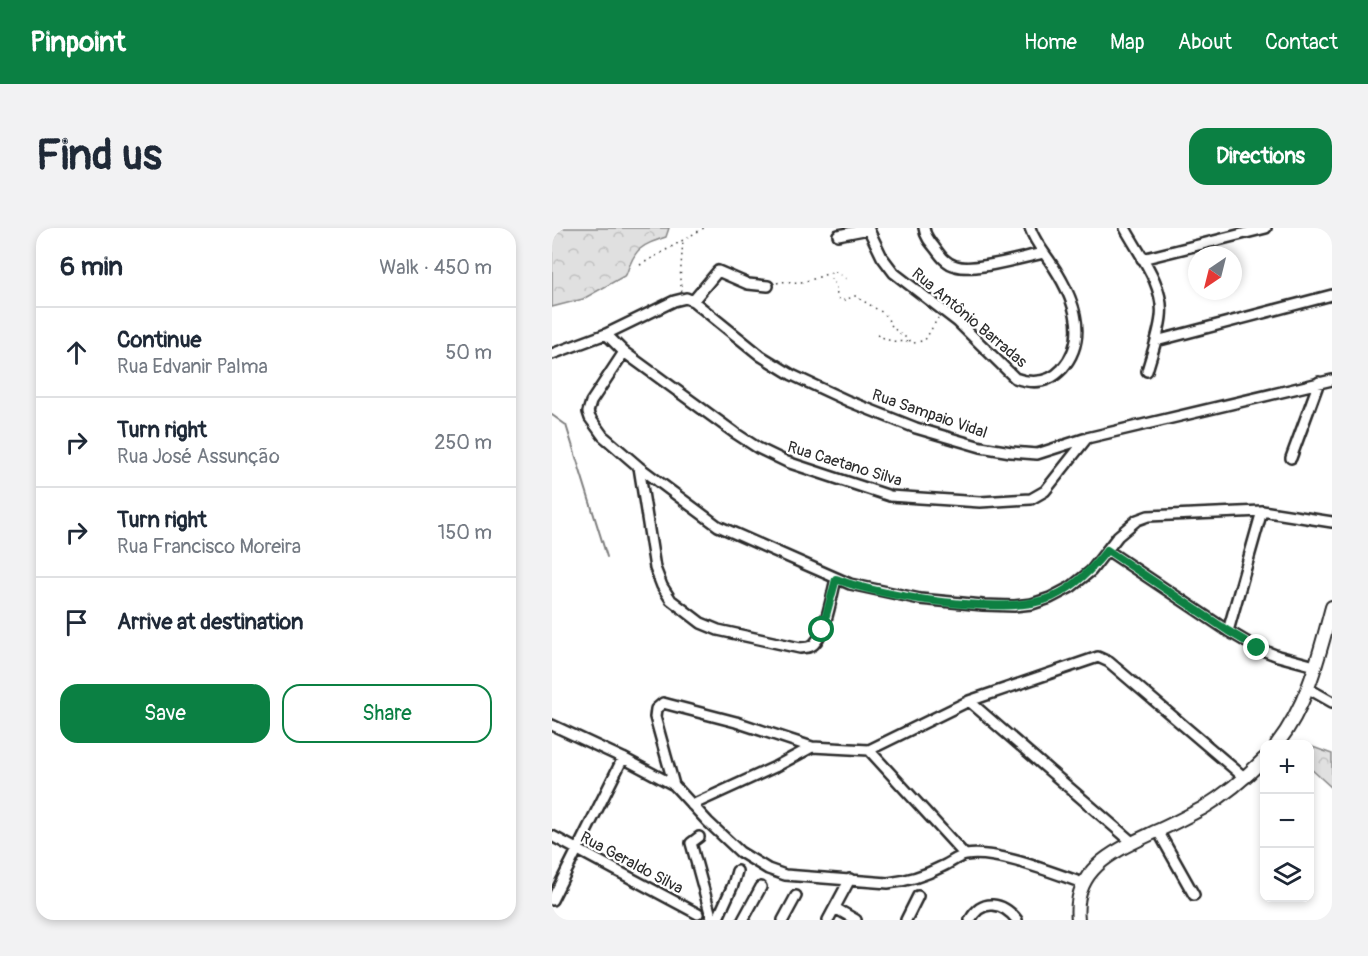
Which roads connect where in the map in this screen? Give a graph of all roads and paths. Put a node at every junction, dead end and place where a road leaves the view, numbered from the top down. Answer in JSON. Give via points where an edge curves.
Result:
{"nodes":[{"id":1,"x":704,"y":228,"type":"edge"},
{"id":2,"x":869,"y":228,"type":"edge"},
{"id":3,"x":924,"y":228,"type":"edge"},
{"id":4,"x":1030,"y":228,"type":"edge"},
{"id":5,"x":1125,"y":228,"type":"edge"},
{"id":6,"x":1266,"y":228,"type":"edge"},
{"id":7,"x":838,"y":235,"type":"dead end"},
{"id":8,"x":683,"y":240,"type":"junction"},
{"id":9,"x":1044,"y":253,"type":"junction"},
{"id":10,"x":1142,"y":259,"type":"junction"},
{"id":11,"x":640,"y":265,"type":"dead end"},
{"id":12,"x":831,"y":272,"type":"junction"},
{"id":13,"x":850,"y":281,"type":"dead end"},
{"id":14,"x":768,"y":286,"type":"joint"},
{"id":15,"x":1332,"y":295,"type":"edge"},
{"id":16,"x":683,"y":298,"type":"junction"},
{"id":17,"x":693,"y":301,"type":"junction"},
{"id":18,"x":942,"y":309,"type":"junction"},
{"id":19,"x":606,"y":334,"type":"junction"},
{"id":20,"x":877,"y":335,"type":"dead end"},
{"id":21,"x":1156,"y":341,"type":"junction"},
{"id":22,"x":913,"y":342,"type":"junction"},
{"id":23,"x":624,"y":352,"type":"junction"},
{"id":24,"x":552,"y":354,"type":"edge"},
{"id":25,"x":1147,"y":371,"type":"dead end"},
{"id":26,"x":1332,"y":380,"type":"edge"},
{"id":27,"x":1318,"y":382,"type":"junction"},
{"id":28,"x":1087,"y":438,"type":"junction"},
{"id":29,"x":1291,"y":458,"type":"dead end"},
{"id":30,"x":639,"y":467,"type":"junction"},
{"id":31,"x":1262,"y":511,"type":"junction"},
{"id":32,"x":1332,"y":522,"type":"edge"},
{"id":33,"x":1107,"y":550,"type":"junction"},
{"id":34,"x":836,"y":579,"type":"junction"},
{"id":35,"x":1332,"y":607,"type":"edge"},
{"id":36,"x":1228,"y":631,"type":"junction"},
{"id":37,"x":1316,"y":666,"type":"junction"},
{"id":38,"x":1308,"y":689,"type":"junction"},
{"id":39,"x":969,"y":701,"type":"junction"},
{"id":40,"x":1332,"y":702,"type":"edge"},
{"id":41,"x":552,"y":725,"type":"edge"},
{"id":42,"x":1280,"y":740,"type":"edge"},
{"id":43,"x":812,"y":747,"type":"junction"},
{"id":44,"x":869,"y":750,"type":"junction"},
{"id":45,"x":623,"y":759,"type":"junction"},
{"id":46,"x":1260,"y":763,"type":"edge"},
{"id":47,"x":1245,"y":778,"type":"junction"},
{"id":48,"x":674,"y":785,"type":"junction"},
{"id":49,"x":692,"y":805,"type":"junction"},
{"id":50,"x":1158,"y":831,"type":"junction"},
{"id":51,"x":552,"y":836,"type":"edge"},
{"id":52,"x":699,"y":837,"type":"dead end"},
{"id":53,"x":1132,"y":842,"type":"junction"},
{"id":54,"x":577,"y":850,"type":"junction"},
{"id":55,"x":965,"y":855,"type":"junction"},
{"id":56,"x":737,"y":871,"type":"dead end"},
{"id":57,"x":850,"y":879,"type":"junction"},
{"id":58,"x":1083,"y":883,"type":"junction"},
{"id":59,"x":761,"y":887,"type":"dead end"},
{"id":60,"x":1194,"y":895,"type":"dead end"},
{"id":61,"x":796,"y":896,"type":"dead end"},
{"id":62,"x":918,"y":896,"type":"dead end"},
{"id":63,"x":552,"y":900,"type":"edge"},
{"id":64,"x":835,"y":908,"type":"junction"},
{"id":65,"x":698,"y":914,"type":"dead end"},
{"id":66,"x":716,"y":920,"type":"edge"},
{"id":67,"x":743,"y":920,"type":"edge"},
{"id":68,"x":783,"y":920,"type":"edge"},
{"id":69,"x":828,"y":920,"type":"edge"},
{"id":70,"x":856,"y":920,"type":"edge"},
{"id":71,"x":906,"y":920,"type":"edge"},
{"id":72,"x":970,"y":920,"type":"edge"},
{"id":73,"x":1017,"y":920,"type":"edge"},
{"id":74,"x":1078,"y":920,"type":"edge"}],
"edges":[{"from":1,"to":8,"type":"path"},
{"from":2,"to":7,"type":"street"},
{"from":2,"to":18,"type":"street","name":"Rua Antônio Barradas","via":[[894,273]]},
{"from":3,"to":9,"type":"street","via":[[924,234],[943,259],[954,266],[988,265]]},
{"from":4,"to":9,"type":"street","name":"Rua Antônio Barradas"},
{"from":5,"to":10,"type":"street"},
{"from":6,"to":10,"type":"street"},
{"from":8,"to":11,"type":"path"},
{"from":8,"to":16,"type":"path"},
{"from":9,"to":18,"type":"street","name":"Rua Antônio Barradas","via":[[1069,295],[1078,324],[1075,348],[1056,374],[1041,381],[1015,378]]},
{"from":10,"to":21,"type":"street","via":[[1160,297]]},
{"from":12,"to":13,"type":"path"},
{"from":12,"to":14,"type":"path"},
{"from":12,"to":22,"type":"path","via":[[837,298],[842,301],[855,296],[871,304],[885,314],[893,328]]},
{"from":14,"to":17,"type":"street","via":[[748,284],[717,271]]},
{"from":15,"to":21,"type":"street"},
{"from":16,"to":17,"type":"street","name":"Rua Sampaio Vidal"},
{"from":16,"to":19,"type":"street"},
{"from":17,"to":28,"type":"street","name":"Rua Sampaio Vidal","via":[[761,357],[792,375],[916,428],[981,447],[1037,454]]},
{"from":18,"to":22,"type":"path","via":[[926,340]]},
{"from":19,"to":23,"type":"street","name":"Rua Caetano Silva"},
{"from":19,"to":24,"type":"street"},
{"from":20,"to":22,"type":"path","via":[[891,341]]},
{"from":21,"to":25,"type":"street"},
{"from":23,"to":28,"type":"street","name":"Rua Caetano Silva","via":[[758,448],[787,462],[890,496],[980,502],[1031,499],[1045,491]]},
{"from":23,"to":30,"type":"street","via":[[588,412],[603,436]]},
{"from":26,"to":27,"type":"street","name":"Rua Sampaio Vidal"},
{"from":27,"to":28,"type":"street","name":"Rua Sampaio Vidal"},
{"from":27,"to":29,"type":"street"},
{"from":30,"to":34,"type":"street","via":[[718,526]]},
{"from":30,"to":34,"type":"street","via":[[658,577],[671,600],[701,623],[728,633],[810,647],[822,630]]},
{"from":31,"to":32,"type":"street"},
{"from":31,"to":33,"type":"street","via":[[1148,516],[1128,526]]},
{"from":31,"to":36,"type":"street"},
{"from":33,"to":34,"type":"street","via":[[1091,571],[1071,587],[1050,598],[1014,606],[920,599]]},
{"from":33,"to":36,"type":"street"},
{"from":35,"to":37,"type":"main road"},
{"from":36,"to":37,"type":"street","via":[[1268,652]]},
{"from":37,"to":38,"type":"main road"},
{"from":38,"to":40,"type":"street"},
{"from":38,"to":42,"type":"main road"},
{"from":39,"to":44,"type":"street"},
{"from":39,"to":47,"type":"street","via":[[1098,657],[1109,662]]},
{"from":39,"to":53,"type":"street"},
{"from":41,"to":45,"type":"street"},
{"from":43,"to":44,"type":"street"},
{"from":43,"to":48,"type":"street","via":[[663,704],[656,709],[655,717]]},
{"from":43,"to":49,"type":"street"},
{"from":44,"to":55,"type":"street"},
{"from":45,"to":48,"type":"street"},
{"from":45,"to":54,"type":"street"},
{"from":46,"to":47,"type":"main road"},
{"from":47,"to":50,"type":"main road"},
{"from":48,"to":49,"type":"street"},
{"from":49,"to":57,"type":"street","via":[[740,852],[768,869],[785,875]]},
{"from":50,"to":53,"type":"main road"},
{"from":50,"to":60,"type":"street"},
{"from":51,"to":54,"type":"street","name":"Rua Geraldo Silva"},
{"from":52,"to":66,"type":"street","via":[[691,843],[711,916]]},
{"from":53,"to":58,"type":"main road","via":[[1100,863]]},
{"from":54,"to":63,"type":"street"},
{"from":54,"to":65,"type":"street","name":"Rua Geraldo Silva"},
{"from":55,"to":57,"type":"street","via":[[904,881]]},
{"from":55,"to":58,"type":"street","via":[[1020,862]]},
{"from":56,"to":66,"type":"street"},
{"from":57,"to":64,"type":"street"},
{"from":58,"to":74,"type":"main road"},
{"from":59,"to":67,"type":"street"},
{"from":61,"to":68,"type":"street"},
{"from":62,"to":71,"type":"street"},
{"from":64,"to":69,"type":"street"},
{"from":64,"to":70,"type":"street"},
{"from":72,"to":73,"type":"street","via":[[987,905],[1002,907]]}]}
